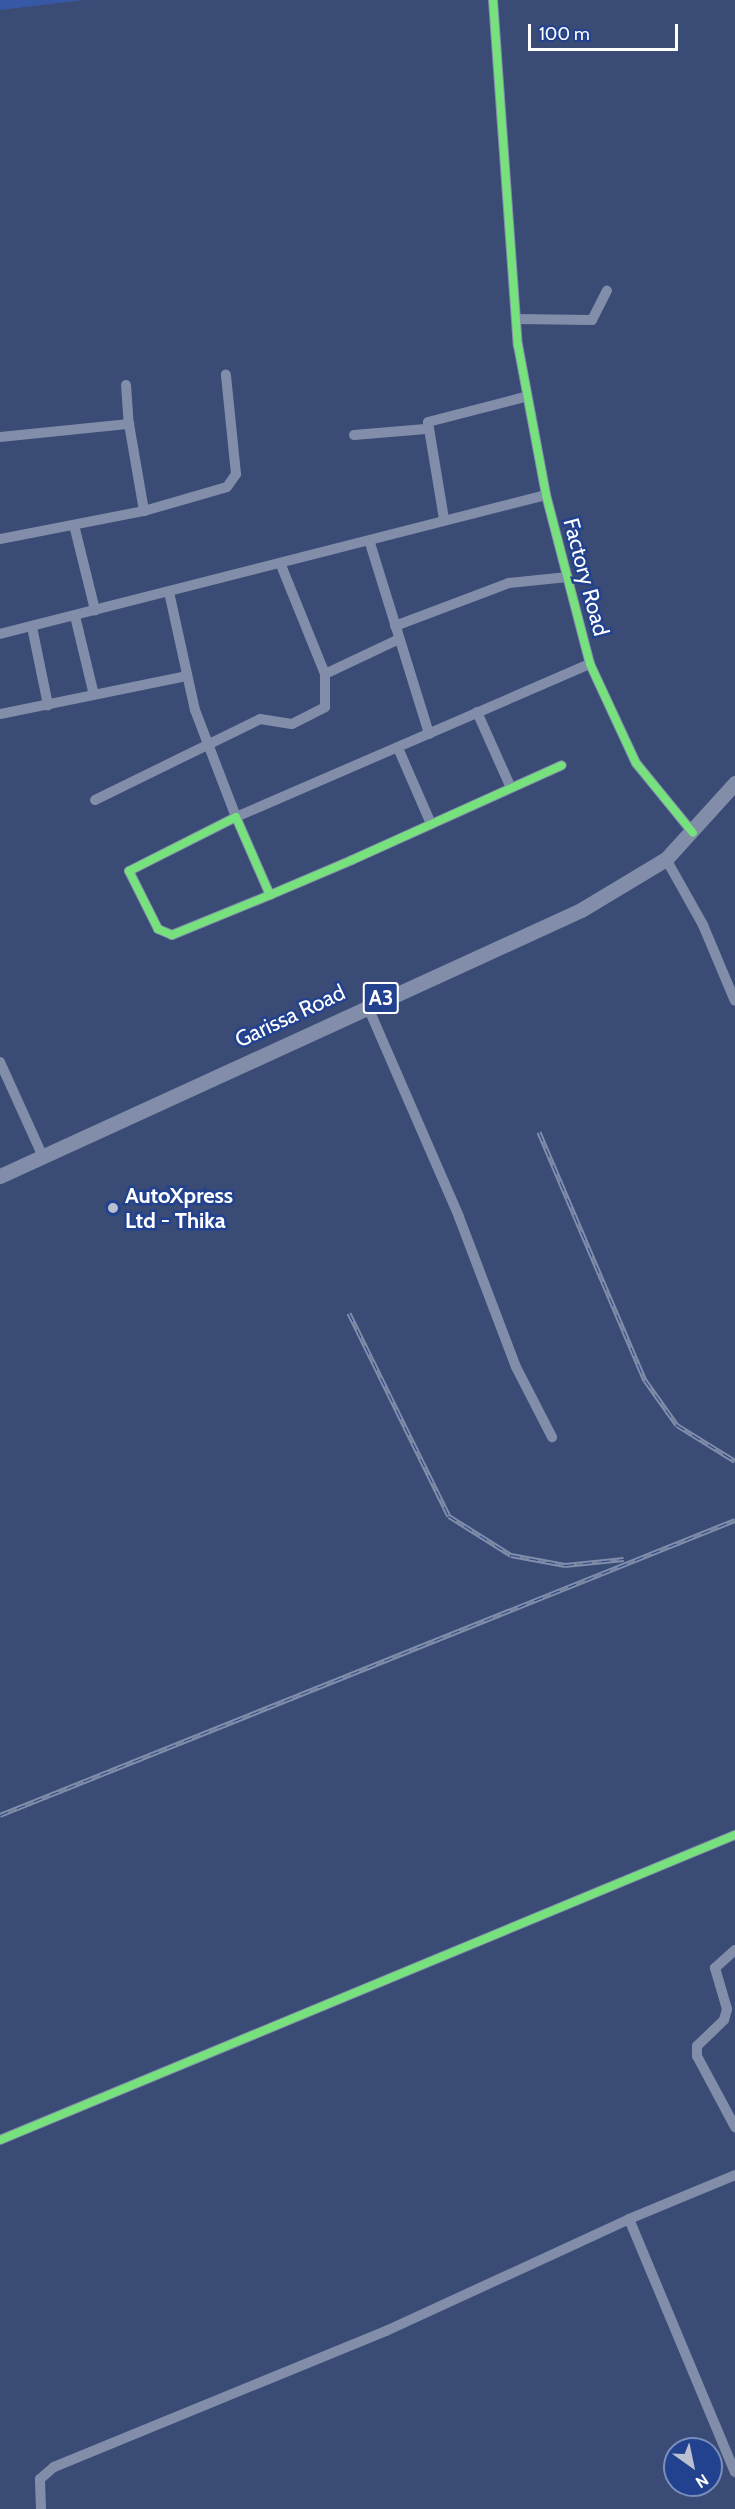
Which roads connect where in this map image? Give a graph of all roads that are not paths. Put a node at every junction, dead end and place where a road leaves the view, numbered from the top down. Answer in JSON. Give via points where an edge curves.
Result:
{"nodes":[{"id":1,"x":493,"y":0,"type":"edge"},
{"id":2,"x":607,"y":291,"type":"dead end"},
{"id":3,"x":516,"y":319,"type":"junction"},
{"id":4,"x":226,"y":375,"type":"dead end"},
{"id":5,"x":126,"y":386,"type":"dead end"},
{"id":6,"x":525,"y":397,"type":"junction"},
{"id":7,"x":129,"y":424,"type":"junction"},
{"id":8,"x":426,"y":429,"type":"junction"},
{"id":9,"x":354,"y":435,"type":"dead end"},
{"id":10,"x":0,"y":437,"type":"edge"},
{"id":11,"x":546,"y":495,"type":"junction"},
{"id":12,"x":144,"y":511,"type":"junction"},
{"id":13,"x":444,"y":519,"type":"junction"},
{"id":14,"x":74,"y":525,"type":"junction"},
{"id":15,"x":0,"y":539,"type":"edge"},
{"id":16,"x":369,"y":543,"type":"junction"},
{"id":17,"x":281,"y":565,"type":"junction"},
{"id":18,"x":568,"y":577,"type":"junction"},
{"id":19,"x":169,"y":592,"type":"junction"},
{"id":20,"x":95,"y":610,"type":"junction"},
{"id":21,"x":75,"y":615,"type":"junction"},
{"id":22,"x":395,"y":626,"type":"junction"},
{"id":23,"x":32,"y":627,"type":"junction"},
{"id":24,"x":0,"y":634,"type":"edge"},
{"id":25,"x":399,"y":639,"type":"junction"},
{"id":26,"x":590,"y":664,"type":"junction"},
{"id":27,"x":325,"y":674,"type":"junction"},
{"id":28,"x":186,"y":676,"type":"junction"},
{"id":29,"x":94,"y":695,"type":"junction"},
{"id":30,"x":48,"y":705,"type":"junction"},
{"id":31,"x":477,"y":712,"type":"junction"},
{"id":32,"x":0,"y":714,"type":"edge"},
{"id":33,"x":429,"y":734,"type":"junction"},
{"id":34,"x":207,"y":747,"type":"junction"},
{"id":35,"x":398,"y":748,"type":"junction"},
{"id":36,"x":562,"y":765,"type":"dead end"},
{"id":37,"x":735,"y":783,"type":"edge"},
{"id":38,"x":511,"y":788,"type":"junction"},
{"id":39,"x":95,"y":800,"type":"dead end"},
{"id":40,"x":236,"y":817,"type":"junction"},
{"id":41,"x":431,"y":824,"type":"junction"},
{"id":42,"x":693,"y":833,"type":"junction"},
{"id":43,"x":666,"y":859,"type":"junction"},
{"id":44,"x":270,"y":895,"type":"junction"},
{"id":45,"x":735,"y":1001,"type":"edge"},
{"id":46,"x":367,"y":1005,"type":"junction"},
{"id":47,"x":0,"y":1062,"type":"edge"},
{"id":48,"x":43,"y":1157,"type":"junction"},
{"id":49,"x":0,"y":1176,"type":"edge"},
{"id":50,"x":552,"y":1437,"type":"dead end"},
{"id":51,"x":735,"y":1835,"type":"edge"},
{"id":52,"x":735,"y":1950,"type":"edge"},
{"id":53,"x":735,"y":2127,"type":"edge"},
{"id":54,"x":0,"y":2140,"type":"edge"},
{"id":55,"x":735,"y":2175,"type":"edge"},
{"id":56,"x":629,"y":2219,"type":"junction"},
{"id":57,"x":735,"y":2472,"type":"edge"},
{"id":58,"x":41,"y":2509,"type":"edge"}],
"edges":[{"from":1,"to":3,"type":"street","name":"Factory Road"},
{"from":2,"to":3,"type":"street","via":[[597,316],[587,321]]},
{"from":3,"to":6,"type":"street","name":"Factory Road"},
{"from":4,"to":12,"type":"street","via":[[234,481]]},
{"from":5,"to":7,"type":"street"},
{"from":6,"to":8,"type":"street","via":[[436,416]]},
{"from":6,"to":11,"type":"street","name":"Factory Road"},
{"from":7,"to":10,"type":"street"},
{"from":7,"to":12,"type":"street"},
{"from":8,"to":9,"type":"street"},
{"from":8,"to":13,"type":"street"},
{"from":11,"to":13,"type":"street"},
{"from":11,"to":18,"type":"street","name":"Factory Road"},
{"from":12,"to":14,"type":"street"},
{"from":13,"to":16,"type":"street"},
{"from":14,"to":15,"type":"street"},
{"from":14,"to":20,"type":"street"},
{"from":16,"to":17,"type":"street"},
{"from":16,"to":22,"type":"street"},
{"from":17,"to":19,"type":"street"},
{"from":17,"to":27,"type":"street"},
{"from":18,"to":22,"type":"street","via":[[509,583]]},
{"from":18,"to":26,"type":"street","name":"Factory Road"},
{"from":19,"to":20,"type":"street"},
{"from":19,"to":28,"type":"street"},
{"from":20,"to":21,"type":"street"},
{"from":21,"to":23,"type":"street"},
{"from":21,"to":29,"type":"street"},
{"from":22,"to":25,"type":"street"},
{"from":23,"to":24,"type":"street"},
{"from":23,"to":30,"type":"street"},
{"from":25,"to":27,"type":"street"},
{"from":25,"to":33,"type":"street"},
{"from":26,"to":31,"type":"street"},
{"from":26,"to":42,"type":"street","name":"Factory Road","via":[[636,763]]},
{"from":27,"to":34,"type":"street","via":[[327,702],[319,712],[284,725],[260,719]]},
{"from":28,"to":29,"type":"street"},
{"from":28,"to":34,"type":"street"},
{"from":29,"to":30,"type":"street"},
{"from":30,"to":32,"type":"street"},
{"from":31,"to":33,"type":"street"},
{"from":31,"to":38,"type":"street"},
{"from":33,"to":35,"type":"street"},
{"from":34,"to":39,"type":"street"},
{"from":34,"to":40,"type":"street"},
{"from":35,"to":40,"type":"street"},
{"from":35,"to":41,"type":"street"},
{"from":36,"to":38,"type":"street"},
{"from":37,"to":42,"type":"highway","name":"Garissa Road","number":"A3"},
{"from":38,"to":41,"type":"street"},
{"from":40,"to":44,"type":"street"},
{"from":40,"to":44,"type":"street","via":[[133,865],[130,878],[165,935]]},
{"from":41,"to":44,"type":"street"},
{"from":42,"to":43,"type":"highway","name":"Garissa Road","number":"A3"},
{"from":43,"to":45,"type":"street","via":[[703,925]]},
{"from":43,"to":46,"type":"highway","name":"Garissa Road","number":"A3","via":[[581,910]]},
{"from":46,"to":48,"type":"highway","name":"Garissa Road","number":"A3"},
{"from":46,"to":50,"type":"street","via":[[459,1217],[516,1367]]},
{"from":47,"to":48,"type":"street"},
{"from":48,"to":49,"type":"highway","name":"Garissa Road","number":"A3"},
{"from":51,"to":54,"type":"street"},
{"from":52,"to":53,"type":"street","via":[[715,1968],[727,2009],[724,2020],[697,2046],[697,2056]]},
{"from":55,"to":56,"type":"street"},
{"from":56,"to":57,"type":"street"},
{"from":56,"to":58,"type":"street","via":[[386,2331],[54,2468],[40,2480]]}]}
